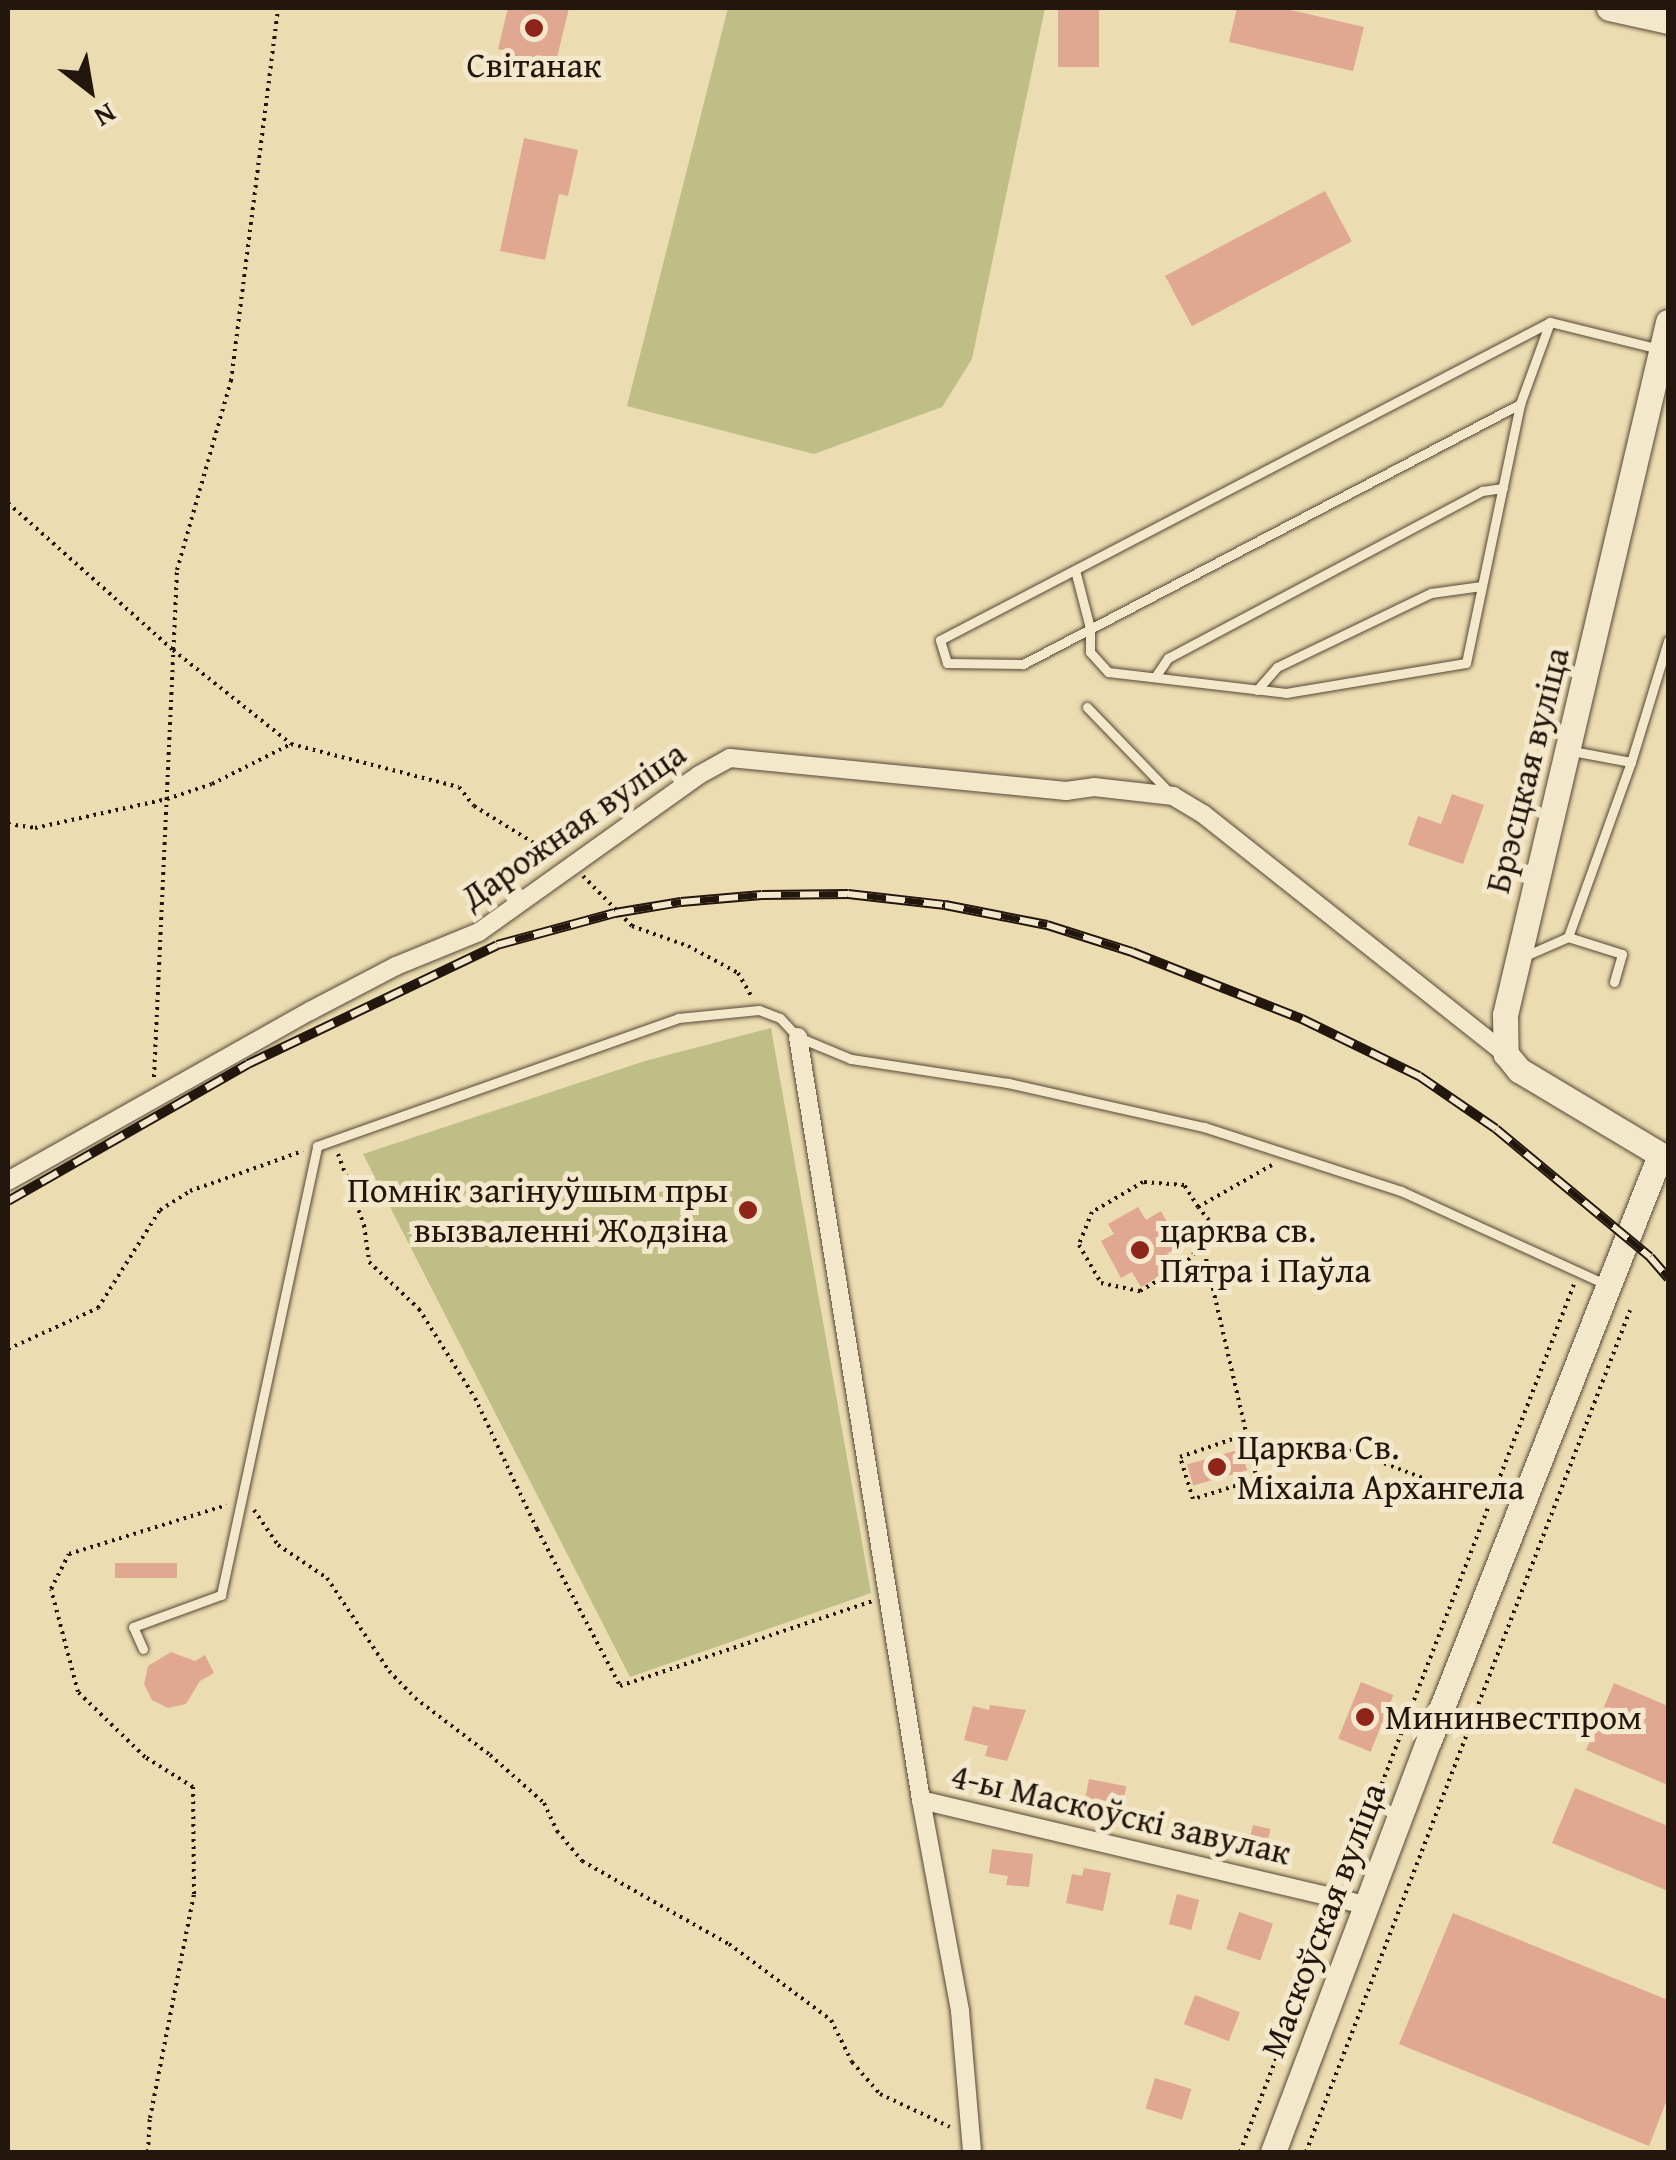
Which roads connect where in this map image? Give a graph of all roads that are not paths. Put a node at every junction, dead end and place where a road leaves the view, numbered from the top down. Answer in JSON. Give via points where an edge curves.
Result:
{"nodes":[{"id":1,"x":1609,"y":8,"type":"edge"},
{"id":2,"x":1668,"y":22,"type":"edge"},
{"id":3,"x":1550,"y":322,"type":"junction"},
{"id":4,"x":1668,"y":322,"type":"edge"},
{"id":5,"x":1662,"y":350,"type":"junction"},
{"id":6,"x":1520,"y":404,"type":"junction"},
{"id":7,"x":1503,"y":488,"type":"junction"},
{"id":8,"x":1075,"y":570,"type":"junction"},
{"id":9,"x":1482,"y":586,"type":"junction"},
{"id":10,"x":1090,"y":628,"type":"junction"},
{"id":11,"x":1668,"y":641,"type":"edge"},
{"id":12,"x":1156,"y":677,"type":"junction"},
{"id":13,"x":1257,"y":690,"type":"junction"},
{"id":14,"x":1087,"y":707,"type":"dead end"},
{"id":15,"x":1570,"y":750,"type":"junction"},
{"id":16,"x":1630,"y":762,"type":"junction"},
{"id":17,"x":1173,"y":796,"type":"junction"},
{"id":18,"x":1568,"y":937,"type":"junction"},
{"id":19,"x":1517,"y":960,"type":"junction"},
{"id":20,"x":1614,"y":982,"type":"dead end"},
{"id":21,"x":798,"y":1037,"type":"junction"},
{"id":22,"x":1506,"y":1054,"type":"junction"},
{"id":23,"x":1664,"y":1157,"type":"edge"},
{"id":24,"x":8,"y":1181,"type":"edge"},
{"id":25,"x":1607,"y":1285,"type":"junction"},
{"id":26,"x":144,"y":1649,"type":"dead end"},
{"id":27,"x":921,"y":1800,"type":"junction"},
{"id":28,"x":1365,"y":1906,"type":"junction"},
{"id":29,"x":971,"y":2145,"type":"edge"},
{"id":30,"x":1272,"y":2152,"type":"edge"}],
"edges":[{"from":1,"to":2,"type":"main road"},
{"from":3,"to":5,"type":"lane"},
{"from":3,"to":6,"type":"lane"},
{"from":3,"to":8,"type":"lane"},
{"from":4,"to":5,"type":"main road","name":"Брэсцкая вуліца"},
{"from":5,"to":15,"type":"main road","name":"Брэсцкая вуліца"},
{"from":6,"to":7,"type":"lane"},
{"from":6,"to":10,"type":"lane"},
{"from":7,"to":9,"type":"lane"},
{"from":7,"to":12,"type":"lane","via":[[1482,491],[1168,658]]},
{"from":8,"to":10,"type":"lane"},
{"from":8,"to":10,"type":"lane","via":[[940,640],[947,663],[1023,664]]},
{"from":9,"to":13,"type":"lane","via":[[1431,593],[1277,666]]},
{"from":9,"to":13,"type":"lane","via":[[1466,663],[1286,693]]},
{"from":10,"to":12,"type":"lane","via":[[1090,652],[1108,672]]},
{"from":11,"to":16,"type":"lane"},
{"from":12,"to":13,"type":"lane"},
{"from":14,"to":17,"type":"lane"},
{"from":15,"to":16,"type":"lane"},
{"from":15,"to":19,"type":"main road","name":"Брэсцкая вуліца"},
{"from":16,"to":18,"type":"lane"},
{"from":17,"to":22,"type":"street"},
{"from":17,"to":24,"type":"street","name":"Дарожная вуліца","via":[[730,758],[480,932],[396,966]]},
{"from":18,"to":19,"type":"lane"},
{"from":18,"to":20,"type":"lane","via":[[1622,954]]},
{"from":19,"to":22,"type":"main road","name":"Брэсцкая вуліца","via":[[1505,1014]]},
{"from":21,"to":25,"type":"lane","via":[[851,1059],[1008,1083],[1276,1150],[1401,1191]]},
{"from":21,"to":26,"type":"lane","via":[[780,1018],[759,1010],[678,1018],[317,1146],[221,1595],[133,1627]]},
{"from":21,"to":27,"type":"street"},
{"from":22,"to":23,"type":"main road","via":[[1534,1083]]},
{"from":23,"to":25,"type":"main road","name":"Маскоўская вуліца"},
{"from":25,"to":28,"type":"main road","name":"Маскоўская вуліца"},
{"from":27,"to":28,"type":"street","name":"4-ы Маскоўскі завулак"},
{"from":27,"to":29,"type":"street","via":[[960,2012]]},
{"from":28,"to":30,"type":"main road","name":"Маскоўская вуліца"}]}
